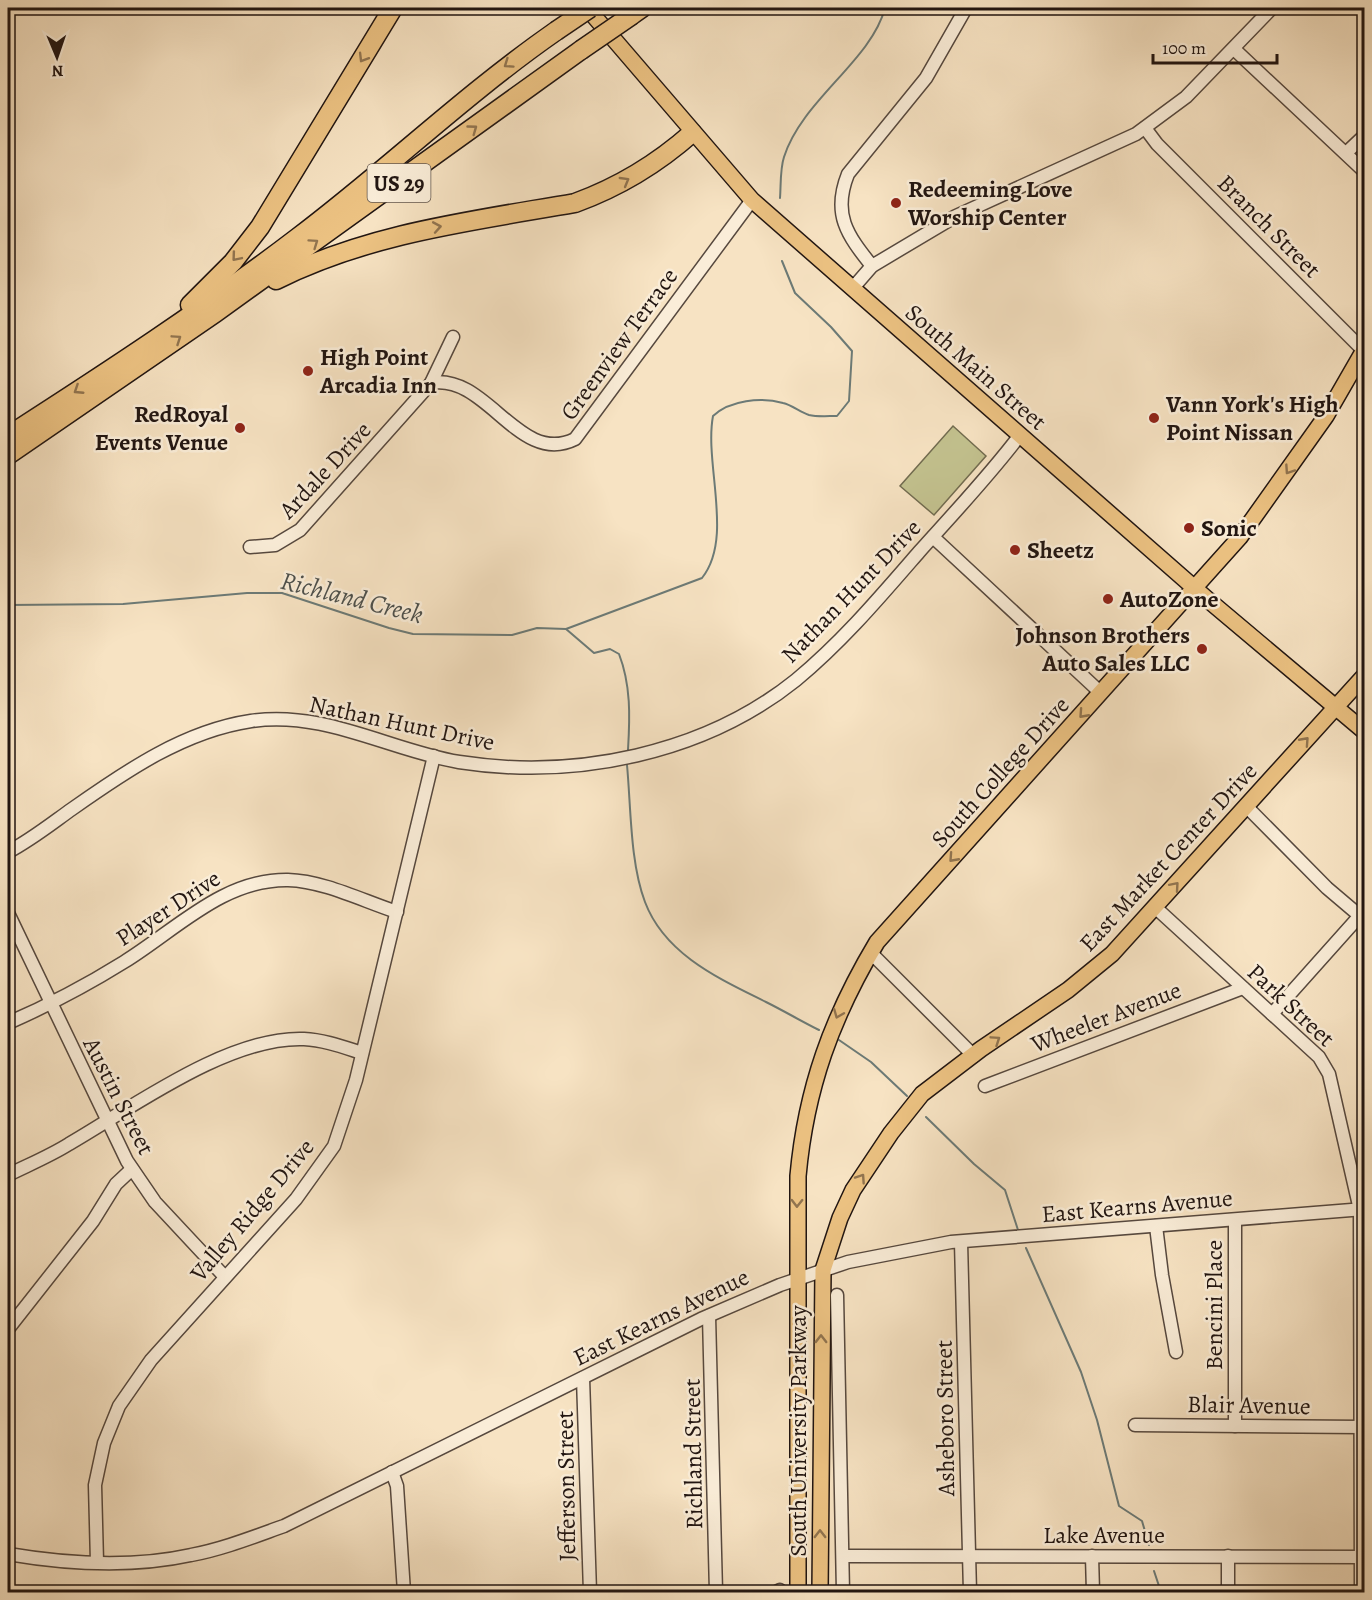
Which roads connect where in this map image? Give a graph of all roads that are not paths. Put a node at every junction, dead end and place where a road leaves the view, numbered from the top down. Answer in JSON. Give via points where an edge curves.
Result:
{"nodes":[{"id":1,"x":393,"y":8,"type":"edge"},
{"id":2,"x":589,"y":8,"type":"edge"},
{"id":3,"x":966,"y":8,"type":"edge"},
{"id":4,"x":1272,"y":8,"type":"edge"},
{"id":5,"x":637,"y":11,"type":"edge"},
{"id":6,"x":1234,"y":49,"type":"junction"},
{"id":7,"x":1145,"y":128,"type":"junction"},
{"id":8,"x":692,"y":133,"type":"junction"},
{"id":9,"x":1365,"y":136,"type":"edge"},
{"id":10,"x":1346,"y":153,"type":"junction"},
{"id":11,"x":1365,"y":171,"type":"edge"},
{"id":12,"x":752,"y":200,"type":"junction"},
{"id":13,"x":872,"y":266,"type":"junction"},
{"id":14,"x":852,"y":289,"type":"junction"},
{"id":15,"x":215,"y":313,"type":"junction"},
{"id":16,"x":164,"y":331,"type":"junction"},
{"id":17,"x":453,"y":337,"type":"dead end"},
{"id":18,"x":1364,"y":351,"type":"edge"},
{"id":19,"x":431,"y":383,"type":"junction"},
{"id":20,"x":8,"y":435,"type":"edge"},
{"id":21,"x":1020,"y":435,"type":"junction"},
{"id":22,"x":8,"y":455,"type":"edge"},
{"id":23,"x":933,"y":537,"type":"junction"},
{"id":24,"x":250,"y":548,"type":"dead end"},
{"id":25,"x":1195,"y":588,"type":"junction"},
{"id":26,"x":1365,"y":676,"type":"edge"},
{"id":27,"x":1101,"y":693,"type":"junction"},
{"id":28,"x":1336,"y":707,"type":"junction"},
{"id":29,"x":1365,"y":731,"type":"edge"},
{"id":30,"x":434,"y":756,"type":"junction"},
{"id":31,"x":1246,"y":806,"type":"junction"},
{"id":32,"x":8,"y":852,"type":"edge"},
{"id":33,"x":1155,"y":908,"type":"junction"},
{"id":34,"x":397,"y":912,"type":"junction"},
{"id":35,"x":8,"y":913,"type":"edge"},
{"id":36,"x":1363,"y":914,"type":"edge"},
{"id":37,"x":871,"y":953,"type":"junction"},
{"id":38,"x":1243,"y":988,"type":"junction"},
{"id":39,"x":50,"y":1002,"type":"junction"},
{"id":40,"x":1272,"y":1014,"type":"junction"},
{"id":41,"x":8,"y":1023,"type":"edge"},
{"id":42,"x":362,"y":1053,"type":"junction"},
{"id":43,"x":974,"y":1056,"type":"junction"},
{"id":44,"x":985,"y":1086,"type":"dead end"},
{"id":45,"x":107,"y":1121,"type":"junction"},
{"id":46,"x":132,"y":1169,"type":"junction"},
{"id":47,"x":8,"y":1174,"type":"edge"},
{"id":48,"x":1363,"y":1209,"type":"edge"},
{"id":49,"x":1235,"y":1220,"type":"junction"},
{"id":50,"x":1156,"y":1226,"type":"junction"},
{"id":51,"x":961,"y":1242,"type":"junction"},
{"id":52,"x":823,"y":1270,"type":"junction"},
{"id":53,"x":225,"y":1277,"type":"junction"},
{"id":54,"x":796,"y":1279,"type":"junction"},
{"id":55,"x":837,"y":1294,"type":"dead end"},
{"id":56,"x":709,"y":1316,"type":"junction"},
{"id":57,"x":8,"y":1329,"type":"edge"},
{"id":58,"x":1176,"y":1352,"type":"dead end"},
{"id":59,"x":583,"y":1378,"type":"junction"},
{"id":60,"x":1136,"y":1425,"type":"dead end"},
{"id":61,"x":1234,"y":1426,"type":"junction"},
{"id":62,"x":1361,"y":1427,"type":"junction"},
{"id":63,"x":392,"y":1472,"type":"junction"},
{"id":64,"x":8,"y":1554,"type":"edge"},
{"id":65,"x":843,"y":1556,"type":"junction"},
{"id":66,"x":969,"y":1556,"type":"junction"},
{"id":67,"x":1092,"y":1556,"type":"junction"},
{"id":68,"x":1228,"y":1557,"type":"junction"},
{"id":69,"x":1363,"y":1557,"type":"edge"},
{"id":70,"x":97,"y":1563,"type":"junction"},
{"id":71,"x":404,"y":1593,"type":"edge"},
{"id":72,"x":590,"y":1593,"type":"edge"},
{"id":73,"x":716,"y":1593,"type":"edge"},
{"id":74,"x":798,"y":1593,"type":"edge"},
{"id":75,"x":820,"y":1593,"type":"edge"},
{"id":76,"x":843,"y":1593,"type":"edge"},
{"id":77,"x":970,"y":1593,"type":"edge"},
{"id":78,"x":1093,"y":1593,"type":"edge"},
{"id":79,"x":1228,"y":1593,"type":"edge"},
{"id":80,"x":1361,"y":1593,"type":"edge"}],
"edges":[{"from":1,"to":16,"type":"highway","one_way":true,"via":[[260,227],[233,261]]},
{"from":2,"to":8,"type":"main road","name":"South Main Street"},
{"from":2,"to":16,"type":"highway","number":"US 29","one_way":true,"bridge":true,"via":[[497,72],[298,237]]},
{"from":3,"to":13,"type":"street","via":[[926,78],[848,174],[843,187],[841,218]]},
{"from":4,"to":6,"type":"street"},
{"from":15,"to":5,"type":"highway","number":"US 29","one_way":true,"bridge":true},
{"from":6,"to":7,"type":"street","via":[[1186,97]]},
{"from":6,"to":10,"type":"street"},
{"from":7,"to":13,"type":"street","via":[[956,216]]},
{"from":7,"to":18,"type":"street","name":"Branch Street","via":[[1156,144]]},
{"from":8,"to":12,"type":"main road","name":"South Main Street"},
{"from":15,"to":8,"type":"highway","one_way":true,"via":[[290,273],[379,239],[575,202],[606,192],[664,157]]},
{"from":9,"to":10,"type":"street"},
{"from":10,"to":11,"type":"street"},
{"from":12,"to":14,"type":"main road","name":"South Main Street"},
{"from":12,"to":19,"type":"street","name":"Greenview Terrace","via":[[575,439],[556,446],[537,442],[465,389],[444,381]]},
{"from":13,"to":14,"type":"street"},
{"from":14,"to":21,"type":"main road","name":"South Main Street"},
{"from":22,"to":15,"type":"highway","number":"US 29","one_way":true},
{"from":16,"to":20,"type":"highway","number":"US 29","one_way":true},
{"from":17,"to":19,"type":"street","name":"Ardale Drive"},
{"from":18,"to":25,"type":"main road","name":"South College Drive","one_way":true,"via":[[1283,479]]},
{"from":19,"to":24,"type":"street","name":"Ardale Drive","via":[[294,536],[275,546]]},
{"from":21,"to":23,"type":"street","name":"Nathan Hunt Drive"},
{"from":21,"to":25,"type":"main road","name":"South Main Street"},
{"from":23,"to":27,"type":"street"},
{"from":23,"to":30,"type":"street","name":"Nathan Hunt Drive","via":[[840,640],[782,690],[729,723],[668,748],[580,764],[501,766]]},
{"from":25,"to":27,"type":"main road","name":"South College Drive"},
{"from":25,"to":28,"type":"main road","name":"South Main Street"},
{"from":26,"to":28,"type":"main road","name":"East Market Center Drive"},
{"from":27,"to":37,"type":"main road","name":"South College Drive","one_way":true},
{"from":28,"to":29,"type":"main road","name":"South Main Street"},
{"from":31,"to":28,"type":"main road","name":"East Market Center Drive","one_way":true},
{"from":30,"to":32,"type":"street","name":"Nathan Hunt Drive","via":[[305,721],[271,720],[230,726],[203,733],[144,762]]},
{"from":30,"to":34,"type":"street","name":"Valley Ridge Drive"},
{"from":33,"to":31,"type":"main road","name":"East Market Center Drive","one_way":true},
{"from":31,"to":36,"type":"street","via":[[1327,888]]},
{"from":33,"to":38,"type":"street","name":"Park Street"},
{"from":43,"to":33,"type":"main road","name":"East Market Center Drive","one_way":true,"via":[[1068,990],[1112,954]]},
{"from":34,"to":39,"type":"street","name":"Player Drive","via":[[310,883],[277,881],[246,885],[209,904],[123,963]]},
{"from":34,"to":42,"type":"street","name":"Valley Ridge Drive"},
{"from":35,"to":39,"type":"street","name":"Austin Street"},
{"from":36,"to":40,"type":"street"},
{"from":37,"to":43,"type":"street"},
{"from":37,"to":54,"type":"main road","name":"South College Drive","one_way":true,"via":[[844,1002],[820,1060],[802,1129]]},
{"from":38,"to":40,"type":"street","name":"Park Street"},
{"from":38,"to":44,"type":"street","name":"Wheeler Avenue"},
{"from":39,"to":41,"type":"street","name":"Player Drive"},
{"from":39,"to":45,"type":"street","name":"Austin Street"},
{"from":40,"to":48,"type":"street","name":"Park Street","via":[[1319,1058],[1329,1074]]},
{"from":42,"to":45,"type":"street","via":[[304,1039],[265,1043],[209,1064]]},
{"from":42,"to":53,"type":"street","name":"Valley Ridge Drive","via":[[334,1146],[296,1199]]},
{"from":52,"to":43,"type":"main road","name":"East Market Center Drive","one_way":true,"via":[[853,1190],[891,1133],[922,1094]]},
{"from":45,"to":46,"type":"street","name":"Austin Street"},
{"from":45,"to":47,"type":"street"},
{"from":46,"to":53,"type":"street","name":"Austin Street","via":[[155,1202]]},
{"from":46,"to":57,"type":"street","via":[[116,1184],[93,1221]]},
{"from":48,"to":49,"type":"street","name":"East Kearns Avenue"},
{"from":48,"to":62,"type":"street","name":"Park Street"},
{"from":49,"to":50,"type":"street","name":"East Kearns Avenue"},
{"from":49,"to":61,"type":"street","name":"Bencini Place"},
{"from":50,"to":51,"type":"street","name":"East Kearns Avenue"},
{"from":50,"to":58,"type":"street"},
{"from":51,"to":52,"type":"street","name":"East Kearns Avenue","via":[[856,1260]]},
{"from":51,"to":66,"type":"street","name":"Asheboro Street"},
{"from":52,"to":54,"type":"street","name":"East Kearns Avenue"},
{"from":75,"to":52,"type":"main road","name":"South University Parkway","one_way":true},
{"from":53,"to":70,"type":"street","name":"Valley Ridge Drive","via":[[137,1377],[110,1426],[95,1485]]},
{"from":54,"to":56,"type":"street","name":"East Kearns Avenue"},
{"from":54,"to":74,"type":"main road","name":"South University Parkway"},
{"from":55,"to":65,"type":"street"},
{"from":56,"to":59,"type":"street","name":"East Kearns Avenue"},
{"from":56,"to":73,"type":"street","name":"Richland Street"},
{"from":59,"to":63,"type":"street","name":"East Kearns Avenue"},
{"from":59,"to":72,"type":"street","name":"Jefferson Street"},
{"from":60,"to":61,"type":"street","name":"Blair Avenue"},
{"from":61,"to":62,"type":"street","name":"Blair Avenue"},
{"from":62,"to":69,"type":"street","name":"Park Street"},
{"from":63,"to":70,"type":"street","name":"East Kearns Avenue","via":[[284,1527],[231,1545],[168,1559]]},
{"from":63,"to":71,"type":"street","via":[[397,1486]]},
{"from":64,"to":70,"type":"street","name":"East Kearns Avenue"},
{"from":65,"to":66,"type":"street","name":"Lake Avenue"},
{"from":65,"to":76,"type":"street"},
{"from":66,"to":67,"type":"street","name":"Lake Avenue"},
{"from":66,"to":77,"type":"street","name":"Asheboro Street"},
{"from":67,"to":68,"type":"street","name":"Lake Avenue"},
{"from":67,"to":78,"type":"street"},
{"from":68,"to":69,"type":"street","name":"Lake Avenue"},
{"from":68,"to":79,"type":"street"},
{"from":69,"to":80,"type":"street","name":"Park Street"}]}
